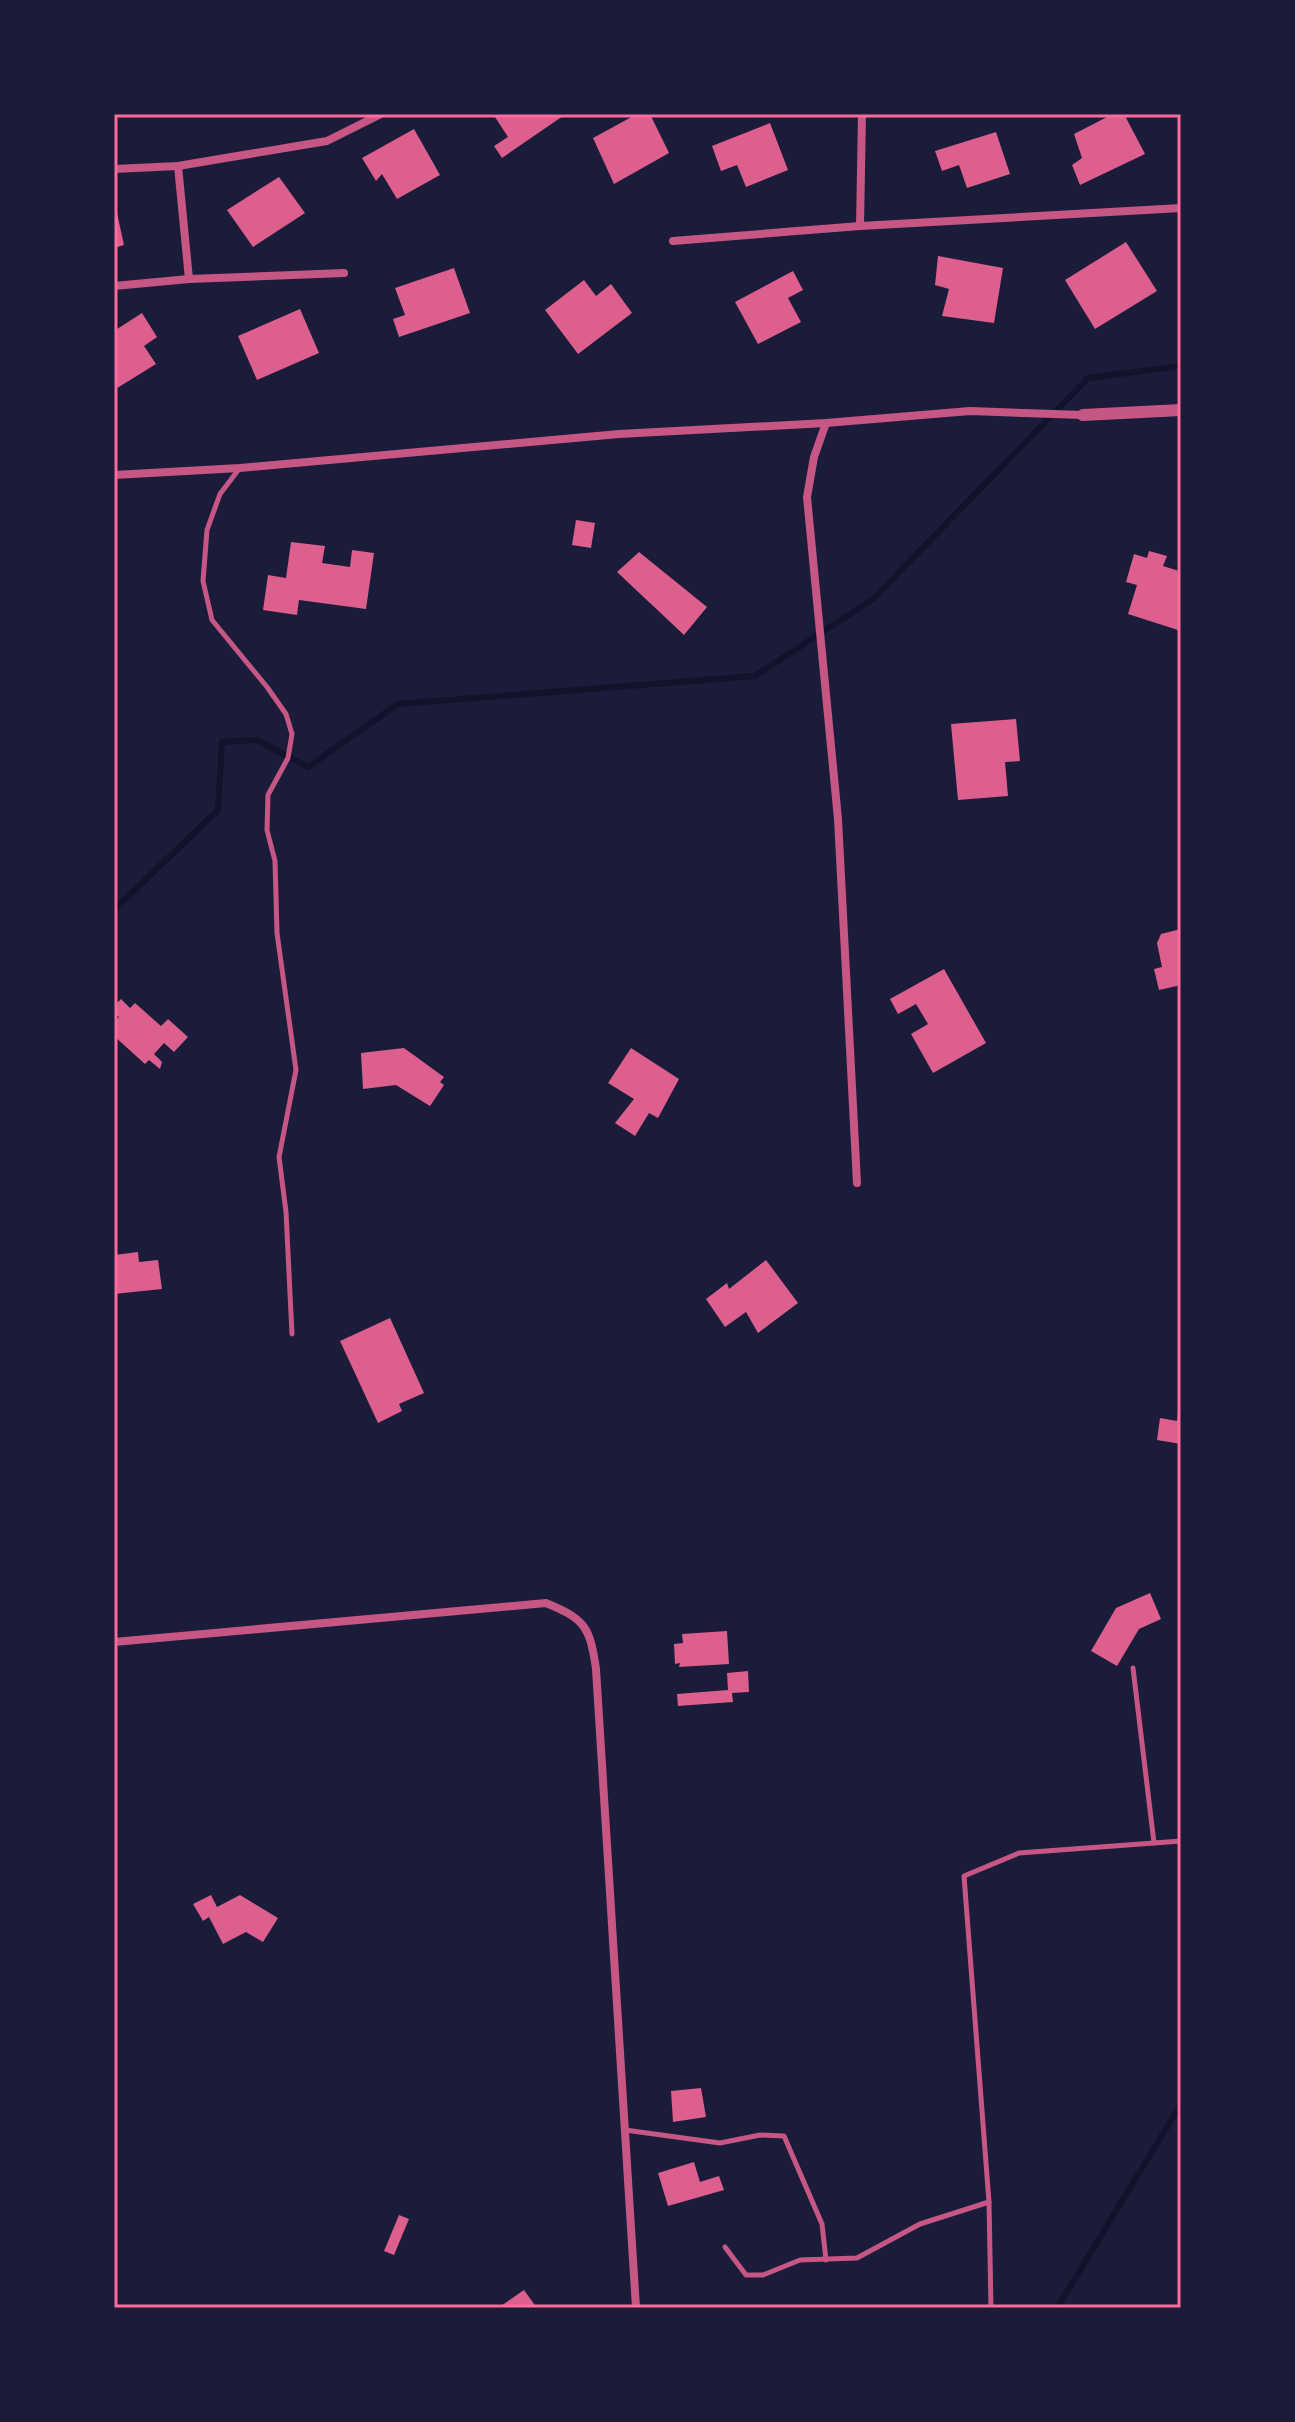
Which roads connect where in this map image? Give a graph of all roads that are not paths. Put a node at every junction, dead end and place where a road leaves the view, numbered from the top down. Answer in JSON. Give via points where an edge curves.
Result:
{"nodes":[{"id":1,"x":381,"y":114,"type":"edge"},
{"id":2,"x":862,"y":114,"type":"edge"},
{"id":3,"x":178,"y":166,"type":"junction"},
{"id":4,"x":114,"y":169,"type":"edge"},
{"id":5,"x":1181,"y":208,"type":"edge"},
{"id":6,"x":860,"y":226,"type":"junction"},
{"id":7,"x":673,"y":241,"type":"dead end"},
{"id":8,"x":344,"y":273,"type":"dead end"},
{"id":9,"x":189,"y":279,"type":"junction"},
{"id":10,"x":114,"y":286,"type":"edge"},
{"id":11,"x":1181,"y":410,"type":"edge"},
{"id":12,"x":1083,"y":415,"type":"joint"},
{"id":13,"x":826,"y":423,"type":"junction"},
{"id":14,"x":240,"y":468,"type":"junction"},
{"id":15,"x":114,"y":475,"type":"edge"},
{"id":16,"x":857,"y":1183,"type":"dead end"},
{"id":17,"x":292,"y":1334,"type":"dead end"},
{"id":18,"x":114,"y":1642,"type":"edge"},
{"id":19,"x":1133,"y":1668,"type":"dead end"},
{"id":20,"x":1181,"y":1841,"type":"edge"},
{"id":21,"x":1154,"y":1843,"type":"junction"},
{"id":22,"x":624,"y":2130,"type":"junction"},
{"id":23,"x":989,"y":2202,"type":"junction"},
{"id":24,"x":725,"y":2247,"type":"dead end"},
{"id":25,"x":826,"y":2260,"type":"junction"},
{"id":26,"x":636,"y":2308,"type":"edge"},
{"id":27,"x":991,"y":2308,"type":"edge"}],
"edges":[{"from":1,"to":3,"type":"street","via":[[327,141]]},
{"from":2,"to":6,"type":"street"},
{"from":3,"to":4,"type":"street"},
{"from":3,"to":9,"type":"street"},
{"from":5,"to":6,"type":"street"},
{"from":6,"to":7,"type":"street"},
{"from":8,"to":9,"type":"street"},
{"from":9,"to":10,"type":"street"},
{"from":11,"to":12,"type":"street"},
{"from":12,"to":13,"type":"street","via":[[970,411]]},
{"from":13,"to":14,"type":"street","via":[[619,434]]},
{"from":13,"to":16,"type":"street","via":[[807,497],[838,819]]},
{"from":14,"to":15,"type":"street"},
{"from":14,"to":17,"type":"lane","via":[[220,494],[207,530],[203,581],[212,620],[286,714],[292,734],[288,758],[268,795],[267,830],[275,861],[277,933],[296,1070],[279,1157]]},
{"from":18,"to":22,"type":"street","via":[[546,1603],[578,1617],[592,1639],[596,1669]]},
{"from":19,"to":21,"type":"lane"},
{"from":20,"to":21,"type":"lane"},
{"from":21,"to":23,"type":"lane","via":[[1019,1853],[964,1876]]},
{"from":22,"to":25,"type":"lane","via":[[720,2143],[784,2136],[822,2224]]},
{"from":22,"to":26,"type":"street"},
{"from":23,"to":25,"type":"lane","via":[[920,2224],[857,2258]]},
{"from":23,"to":27,"type":"lane"},
{"from":24,"to":25,"type":"lane","via":[[746,2275],[763,2275],[800,2260]]}]}
